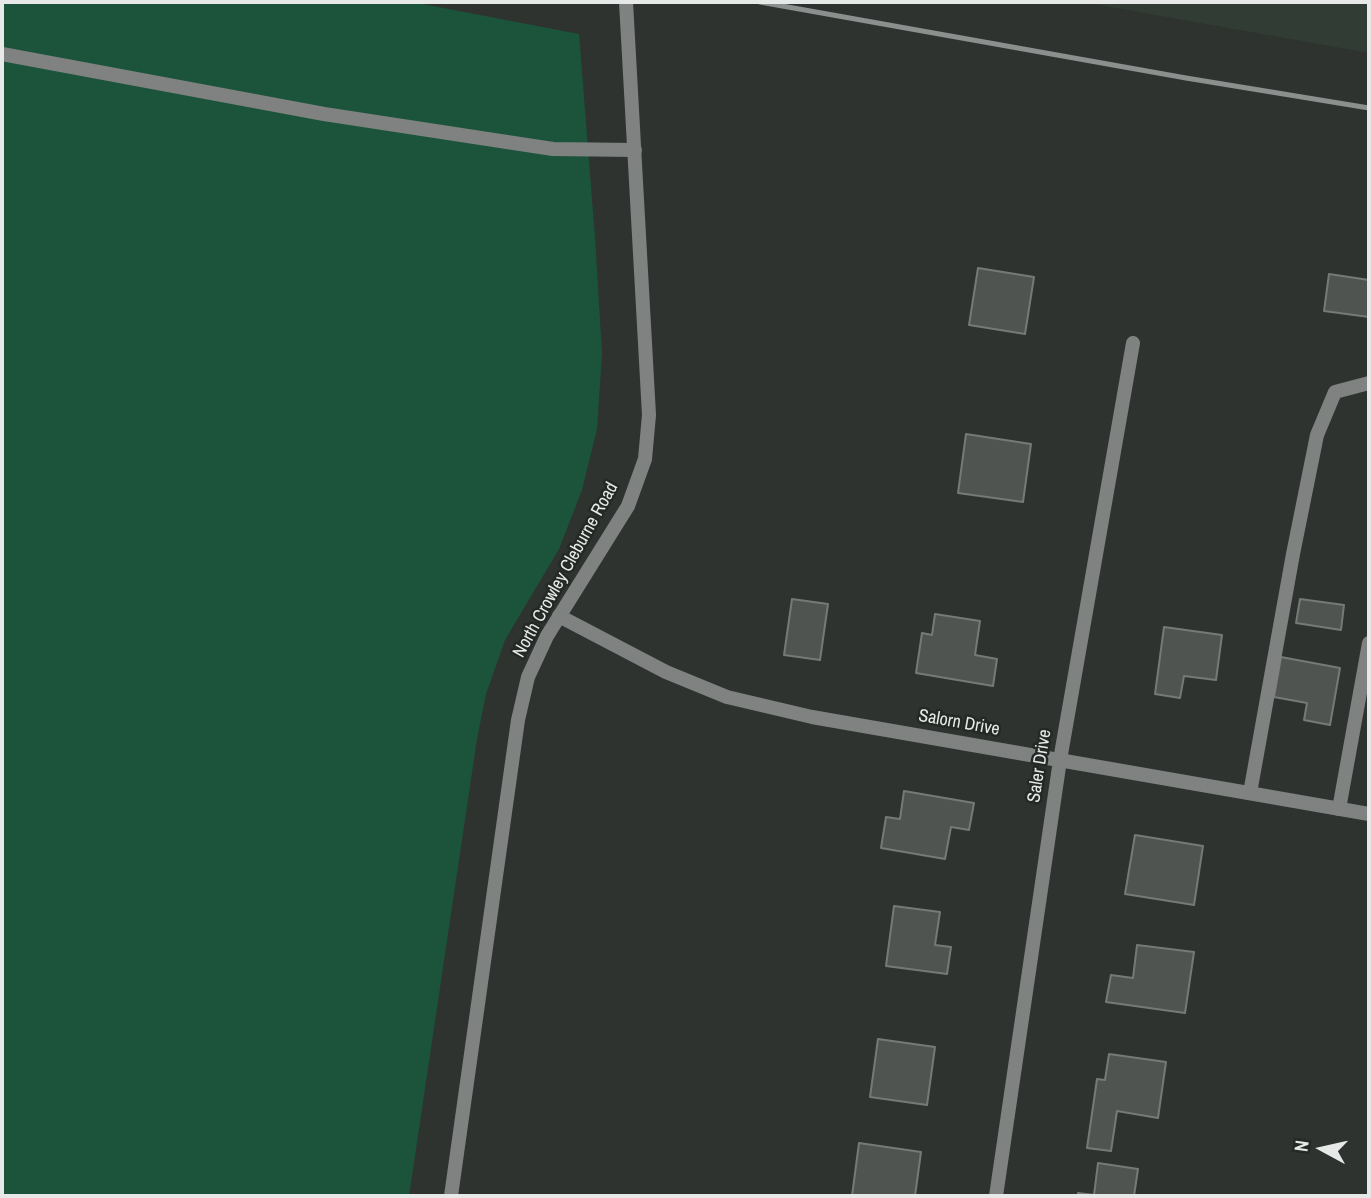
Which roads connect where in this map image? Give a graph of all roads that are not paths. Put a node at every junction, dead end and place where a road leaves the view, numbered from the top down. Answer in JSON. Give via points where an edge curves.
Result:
{"nodes":[{"id":1,"x":626,"y":2,"type":"edge"},
{"id":2,"x":2,"y":54,"type":"edge"},
{"id":3,"x":635,"y":150,"type":"junction"},
{"id":4,"x":1133,"y":343,"type":"dead end"},
{"id":5,"x":1369,"y":383,"type":"edge"},
{"id":6,"x":559,"y":616,"type":"junction"},
{"id":7,"x":1369,"y":643,"type":"edge"},
{"id":8,"x":1060,"y":760,"type":"junction"},
{"id":9,"x":1250,"y":793,"type":"junction"},
{"id":10,"x":1339,"y":809,"type":"junction"},
{"id":11,"x":1369,"y":814,"type":"edge"},
{"id":12,"x":451,"y":1196,"type":"edge"},
{"id":13,"x":996,"y":1196,"type":"edge"}],
"edges":[{"from":1,"to":3,"type":"street","name":"North Crowley Cleburne Road"},
{"from":2,"to":3,"type":"street","via":[[324,114],[553,149]]},
{"from":3,"to":6,"type":"street","name":"North Crowley Cleburne Road","via":[[649,415],[645,459],[628,506]]},
{"from":4,"to":8,"type":"street","name":"Saler Drive"},
{"from":5,"to":9,"type":"street","via":[[1335,392],[1317,435]]},
{"from":6,"to":8,"type":"street","name":"Salorn Drive","via":[[666,672],[727,697],[812,718]]},
{"from":6,"to":12,"type":"street","name":"North Crowley Cleburne Road","via":[[528,677],[518,720]]},
{"from":7,"to":10,"type":"street"},
{"from":8,"to":9,"type":"street","name":"Salorn Drive"},
{"from":8,"to":13,"type":"street","name":"Saler Drive"},
{"from":9,"to":10,"type":"street","name":"Salorn Drive"},
{"from":10,"to":11,"type":"street","name":"Salorn Drive"}]}
